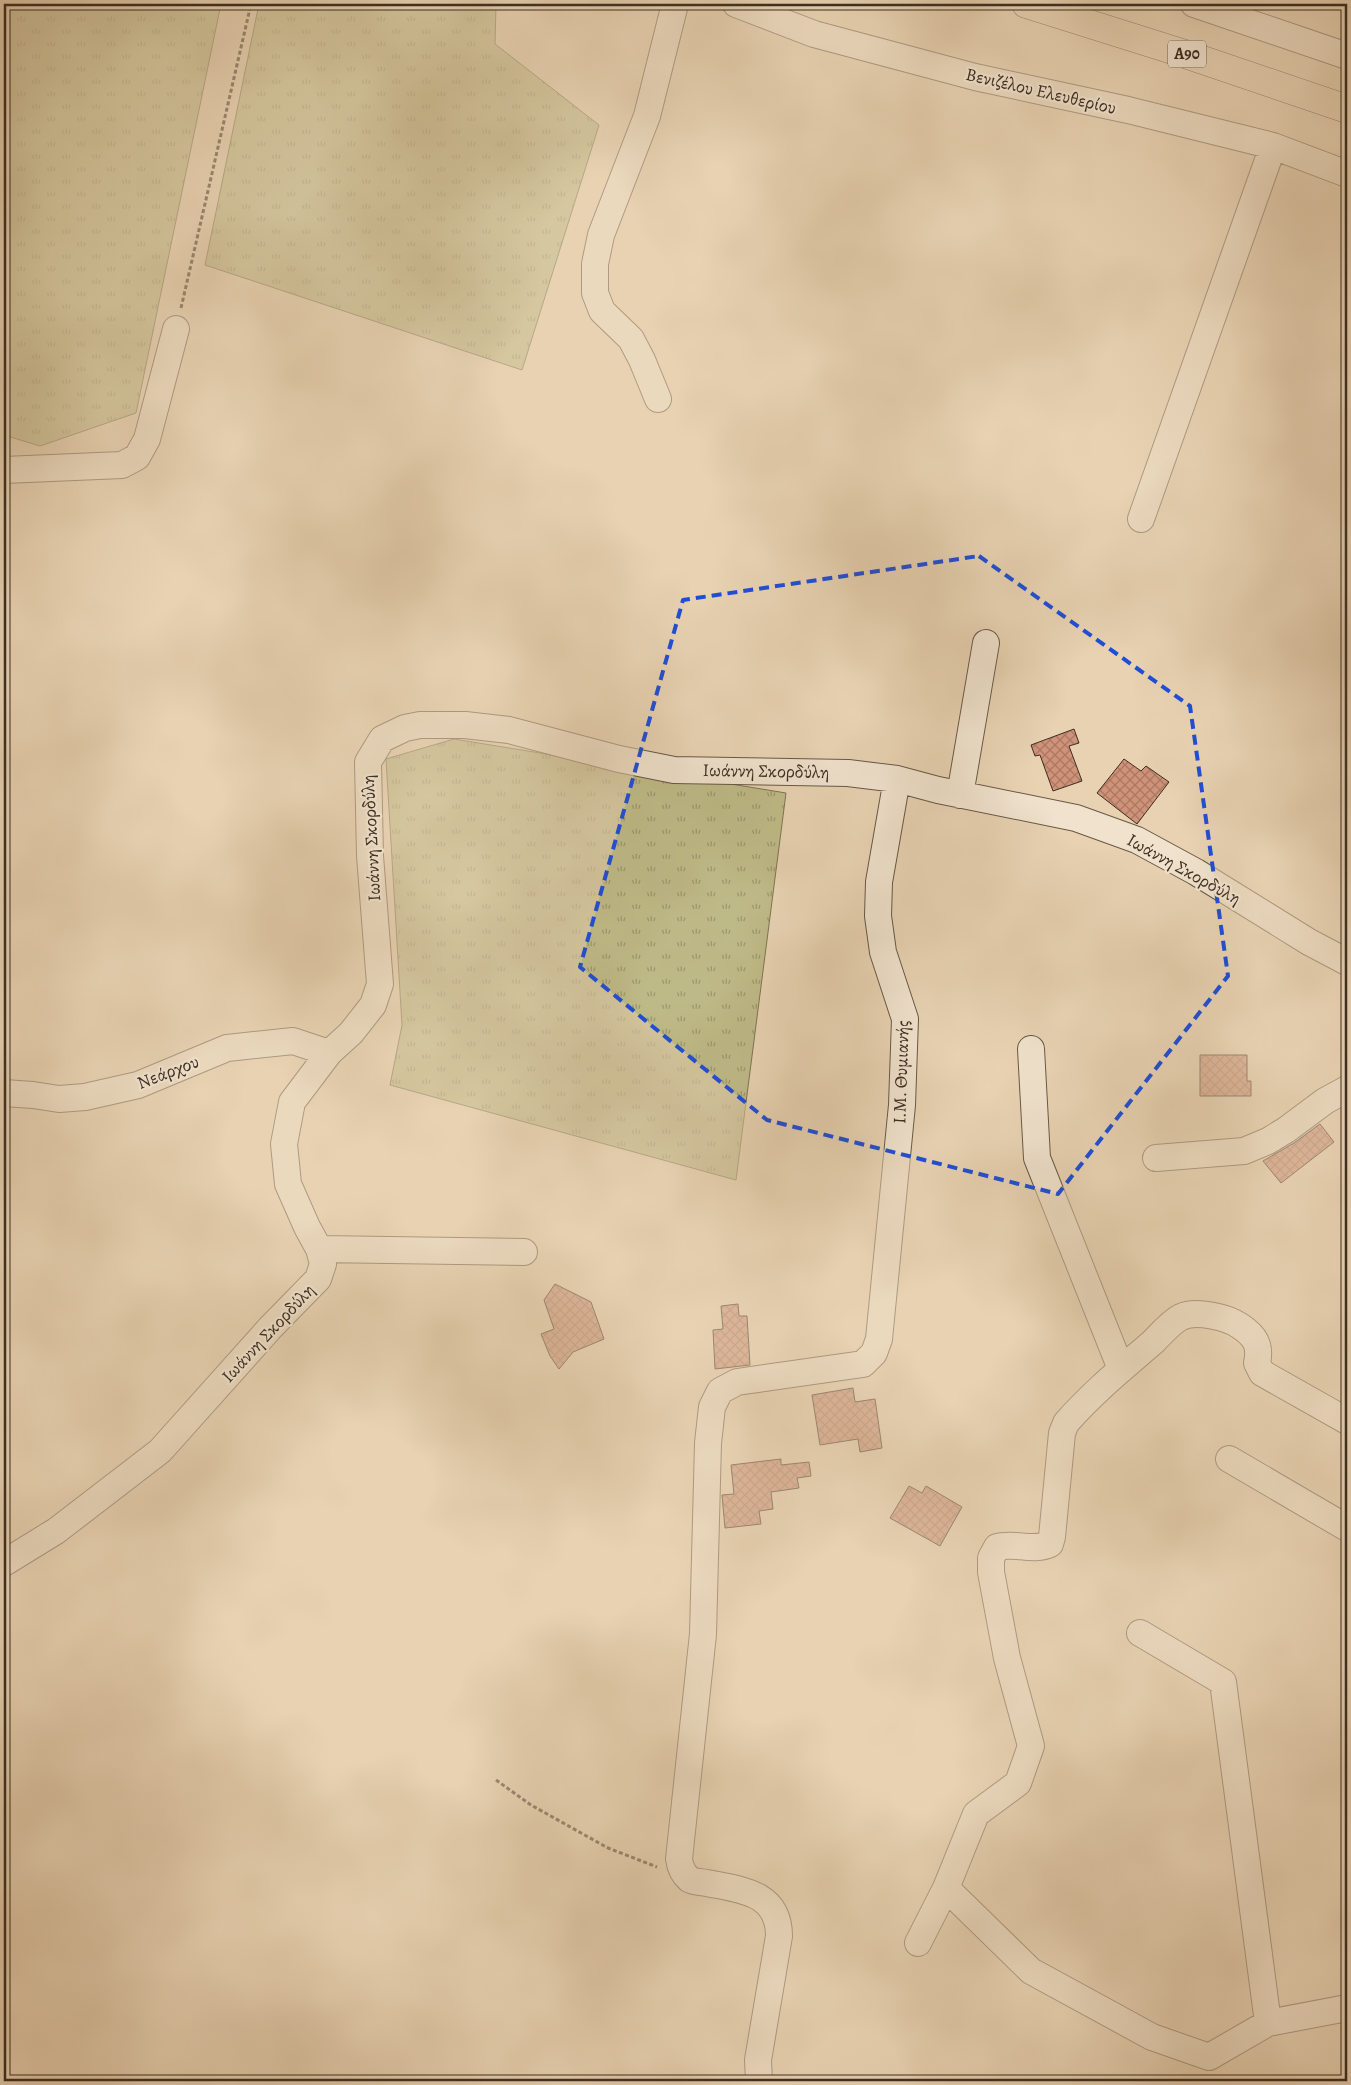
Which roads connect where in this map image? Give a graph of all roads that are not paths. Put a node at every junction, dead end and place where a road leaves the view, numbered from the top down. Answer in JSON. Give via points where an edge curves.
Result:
{"nodes":[{"id":1,"x":676,"y":4,"type":"edge"},
{"id":2,"x":736,"y":4,"type":"edge"},
{"id":3,"x":1026,"y":4,"type":"edge"},
{"id":4,"x":1194,"y":4,"type":"edge"},
{"id":5,"x":1219,"y":8,"type":"edge"},
{"id":6,"x":1347,"y":56,"type":"edge"},
{"id":7,"x":1347,"y":109,"type":"edge"},
{"id":8,"x":1273,"y":146,"type":"junction"},
{"id":9,"x":1347,"y":174,"type":"edge"},
{"id":10,"x":176,"y":329,"type":"road end"},
{"id":11,"x":658,"y":399,"type":"dead end"},
{"id":12,"x":4,"y":470,"type":"edge"},
{"id":13,"x":1141,"y":519,"type":"dead end"},
{"id":14,"x":986,"y":643,"type":"dead end"},
{"id":15,"x":898,"y":779,"type":"junction"},
{"id":16,"x":960,"y":794,"type":"junction"},
{"id":17,"x":1347,"y":962,"type":"edge"},
{"id":18,"x":1031,"y":1049,"type":"dead end"},
{"id":19,"x":329,"y":1054,"type":"junction"},
{"id":20,"x":1347,"y":1089,"type":"edge"},
{"id":21,"x":4,"y":1093,"type":"edge"},
{"id":22,"x":1156,"y":1158,"type":"dead end"},
{"id":23,"x":319,"y":1249,"type":"junction"},
{"id":24,"x":524,"y":1252,"type":"dead end"},
{"id":25,"x":1121,"y":1369,"type":"junction"},
{"id":26,"x":1347,"y":1421,"type":"edge"},
{"id":27,"x":1229,"y":1459,"type":"dead end"},
{"id":28,"x":1347,"y":1528,"type":"edge"},
{"id":29,"x":4,"y":1563,"type":"edge"},
{"id":30,"x":1140,"y":1633,"type":"dead end"},
{"id":31,"x":946,"y":1888,"type":"junction"},
{"id":32,"x":918,"y":1943,"type":"dead end"},
{"id":33,"x":1347,"y":2008,"type":"edge"},
{"id":34,"x":1268,"y":2023,"type":"junction"},
{"id":35,"x":758,"y":2081,"type":"edge"}],
"edges":[{"from":1,"to":11,"type":"street","via":[[647,116],[601,235],[595,264],[595,293],[602,312],[631,340]]},
{"from":2,"to":8,"type":"street","name":"Βενιζέλου Ελευθερίου","via":[[814,34],[975,77]]},
{"from":3,"to":7,"type":"highway","number":"Α90","via":[[1182,52]]},
{"from":4,"to":5,"type":"street"},
{"from":5,"to":6,"type":"street"},
{"from":8,"to":9,"type":"street","name":"Βενιζέλου Ελευθερίου"},
{"from":8,"to":13,"type":"street"},
{"from":10,"to":12,"type":"street","via":[[148,439],[137,457],[122,465]]},
{"from":14,"to":16,"type":"street"},
{"from":15,"to":16,"type":"street","name":"Ιωάννη Σκορδύλη"},
{"from":15,"to":19,"type":"street","name":"Ιωάννη Σκορδύλη","via":[[848,773],[674,770],[509,730],[465,725],[405,728],[382,740],[368,762],[370,856],[380,984],[373,1005]]},
{"from":15,"to":35,"type":"street","name":"Ι.Μ. Θυμιανής","via":[[880,882],[878,916],[883,952],[905,1019],[902,1105],[879,1339],[874,1353],[863,1364],[737,1382],[720,1391],[712,1407],[708,1443],[703,1634],[679,1858],[680,1869],[689,1880],[748,1891],[764,1900],[779,1923],[758,2060]]},
{"from":16,"to":17,"type":"street","name":"Ιωάννη Σκορδύλη","via":[[1076,818],[1137,840]]},
{"from":18,"to":25,"type":"street","via":[[1036,1158]]},
{"from":19,"to":21,"type":"street","name":"Νεάρχου","via":[[293,1041],[227,1048],[138,1085],[85,1097],[59,1099]]},
{"from":19,"to":23,"type":"street","name":"Ιωάννη Σκορδύλη","via":[[292,1102],[284,1144],[288,1184]]},
{"from":20,"to":22,"type":"street","via":[[1268,1141],[1244,1151]]},
{"from":23,"to":24,"type":"street"},
{"from":23,"to":29,"type":"street","name":"Ιωάννη Σκορδύλη","via":[[323,1264],[318,1279],[160,1451],[56,1531]]},
{"from":25,"to":26,"type":"street","via":[[1182,1316],[1218,1315],[1236,1322],[1249,1332],[1258,1349],[1257,1363],[1262,1372]]},
{"from":25,"to":31,"type":"street","via":[[1066,1423],[1062,1433],[1050,1544],[1043,1547],[1007,1544],[997,1547],[991,1558],[1007,1658],[1031,1746],[1018,1783],[976,1814]]},
{"from":27,"to":28,"type":"street"},
{"from":30,"to":34,"type":"street","via":[[1223,1682]]},
{"from":31,"to":32,"type":"street"},
{"from":31,"to":34,"type":"street","via":[[1031,1971],[1152,2037],[1209,2057]]},
{"from":33,"to":34,"type":"street"}]}
